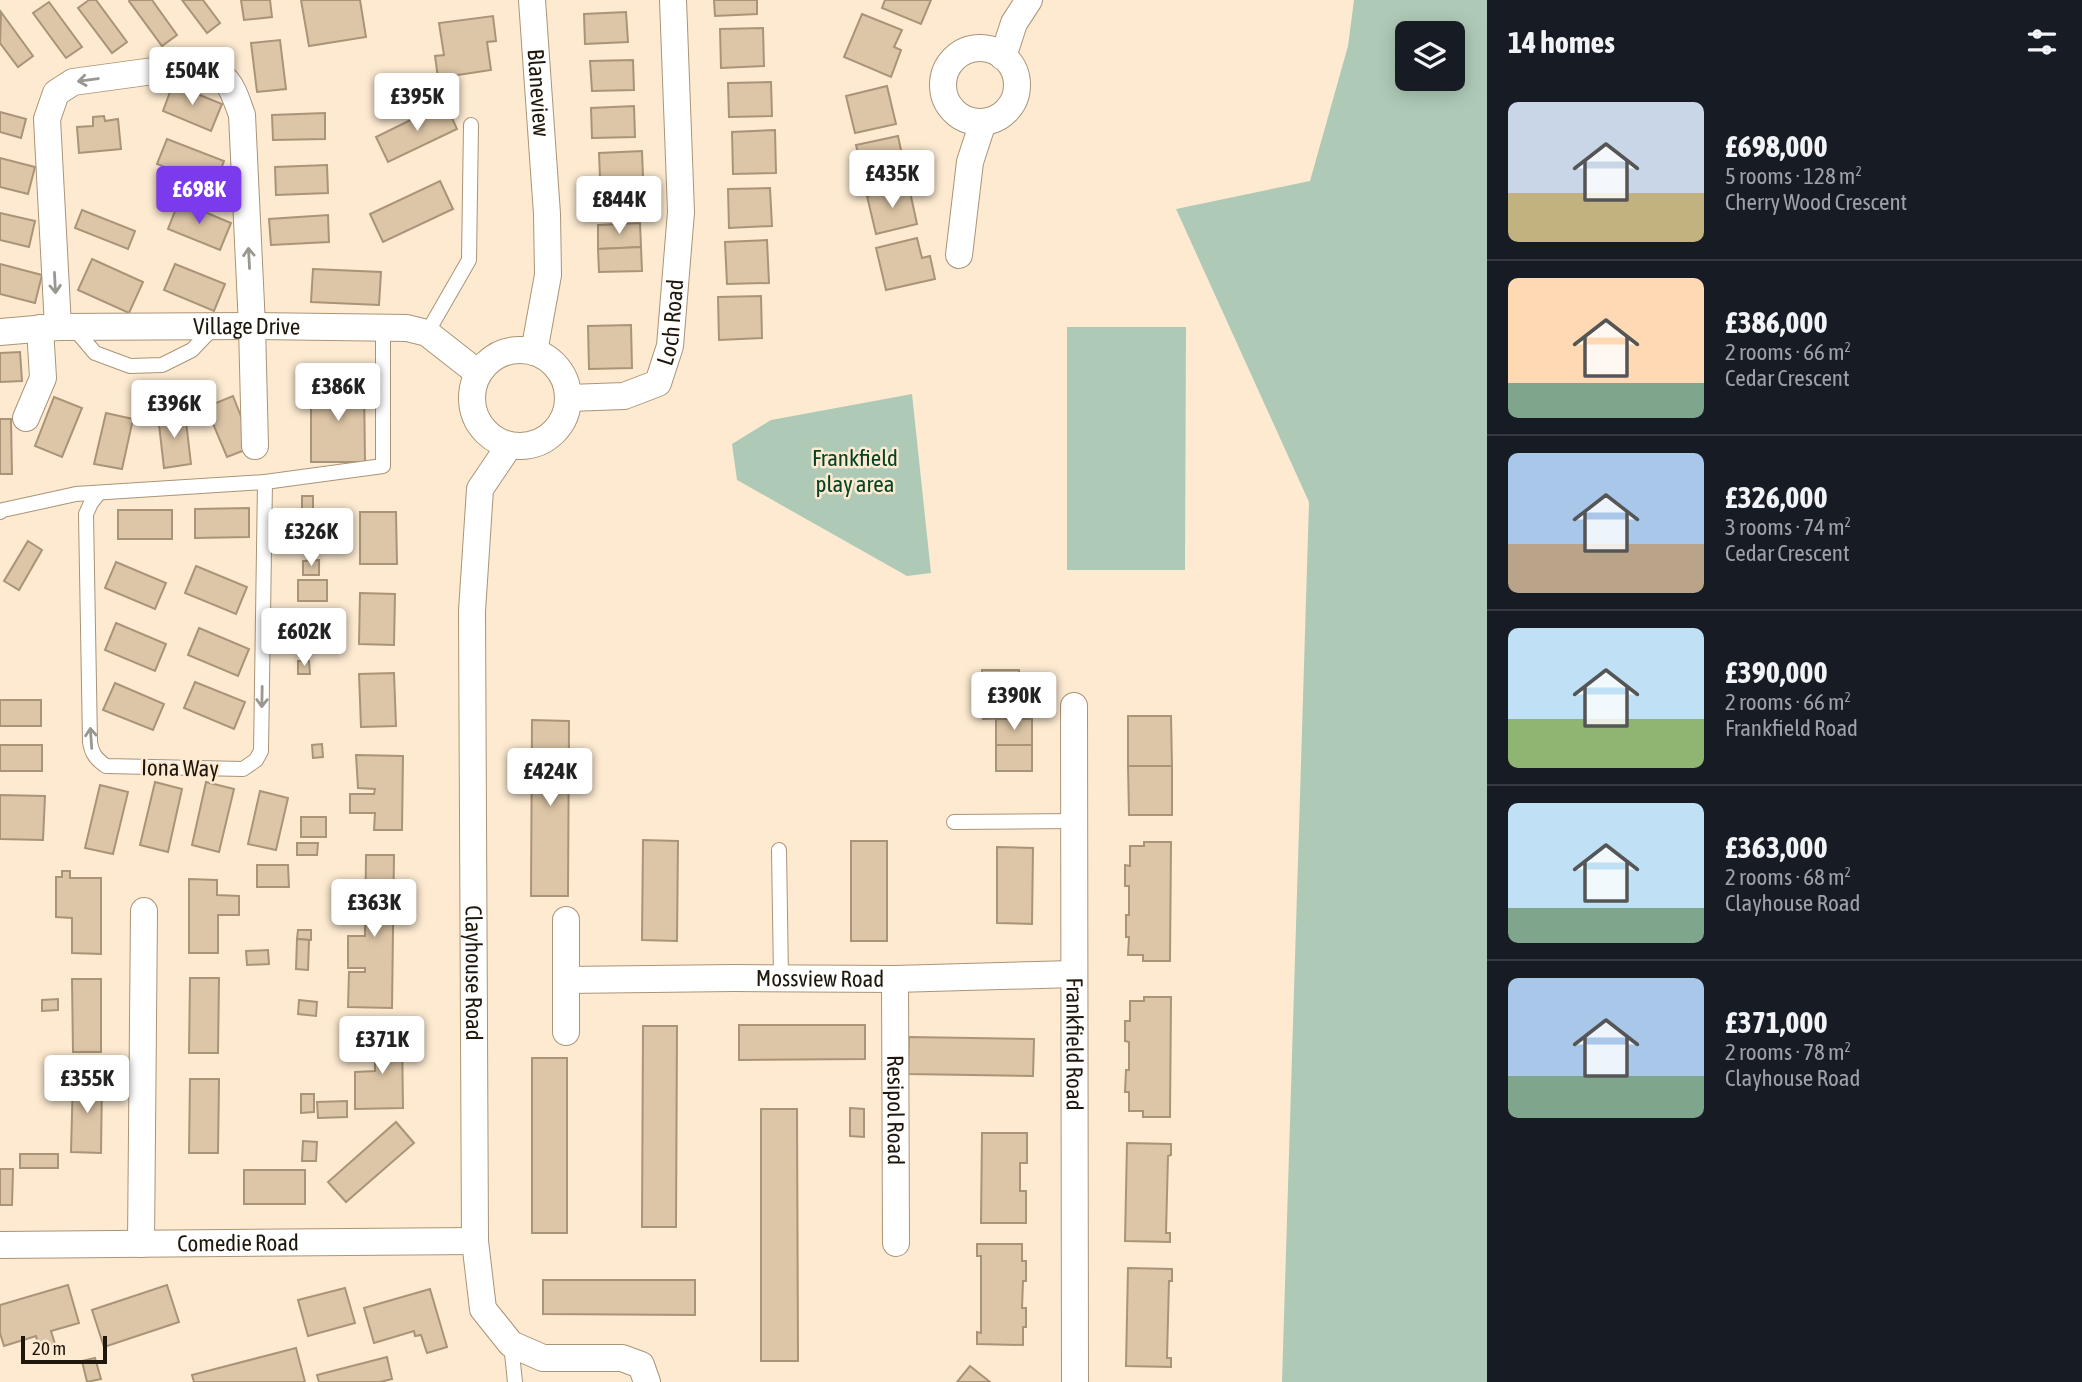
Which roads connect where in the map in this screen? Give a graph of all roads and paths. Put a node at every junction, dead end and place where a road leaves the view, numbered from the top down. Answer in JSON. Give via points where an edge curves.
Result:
{"nodes":[{"id":1,"x":532,"y":0,"type":"edge"},
{"id":2,"x":673,"y":0,"type":"edge"},
{"id":3,"x":1029,"y":0,"type":"edge"},
{"id":4,"x":1003,"y":57,"type":"junction"},
{"id":5,"x":984,"y":122,"type":"junction"},
{"id":6,"x":471,"y":125,"type":"dead end"},
{"id":7,"x":959,"y":255,"type":"dead end"},
{"id":8,"x":215,"y":326,"type":"junction"},
{"id":9,"x":253,"y":326,"type":"junction"},
{"id":10,"x":383,"y":326,"type":"junction"},
{"id":11,"x":57,"y":327,"type":"junction"},
{"id":12,"x":0,"y":332,"type":"edge"},
{"id":13,"x":427,"y":333,"type":"junction"},
{"id":14,"x":534,"y":352,"type":"junction"},
{"id":15,"x":478,"y":373,"type":"junction"},
{"id":16,"x":569,"y":398,"type":"junction"},
{"id":17,"x":26,"y":418,"type":"dead end"},
{"id":18,"x":255,"y":446,"type":"dead end"},
{"id":19,"x":509,"y":446,"type":"junction"},
{"id":20,"x":265,"y":482,"type":"junction"},
{"id":21,"x":99,"y":492,"type":"junction"},
{"id":22,"x":0,"y":512,"type":"edge"},
{"id":23,"x":1074,"y":706,"type":"dead end"},
{"id":24,"x":1074,"y":821,"type":"junction"},
{"id":25,"x":954,"y":822,"type":"dead end"},
{"id":26,"x":779,"y":850,"type":"dead end"},
{"id":27,"x":144,"y":911,"type":"dead end"},
{"id":28,"x":566,"y":920,"type":"dead end"},
{"id":29,"x":1074,"y":974,"type":"junction"},
{"id":30,"x":781,"y":978,"type":"junction"},
{"id":31,"x":895,"y":979,"type":"junction"},
{"id":32,"x":566,"y":980,"type":"junction"},
{"id":33,"x":566,"y":1032,"type":"dead end"},
{"id":34,"x":475,"y":1241,"type":"junction"},
{"id":35,"x":896,"y":1243,"type":"dead end"},
{"id":36,"x":141,"y":1244,"type":"junction"},
{"id":37,"x":0,"y":1245,"type":"edge"},
{"id":38,"x":511,"y":1344,"type":"junction"},
{"id":39,"x":515,"y":1382,"type":"edge"},
{"id":40,"x":647,"y":1382,"type":"edge"},
{"id":41,"x":1075,"y":1382,"type":"edge"}],
"edges":[{"from":1,"to":14,"type":"street","name":"Blaneview","via":[[548,275]]},
{"from":2,"to":16,"type":"street","name":"Loch Road","via":[[681,212],[670,346],[658,383],[624,396]]},
{"from":3,"to":4,"type":"street","via":[[1014,23]]},
{"from":4,"to":5,"type":"street","via":[[1012,66],[1017,90],[1006,112]]},
{"from":4,"to":5,"type":"street","via":[[981,48],[969,50],[958,55],[944,75],[945,98],[951,109],[960,117]]},
{"from":5,"to":7,"type":"street","via":[[970,162]]},
{"from":6,"to":13,"type":"lane","via":[[469,260]]},
{"from":8,"to":9,"type":"street","name":"Village Drive"},
{"from":8,"to":11,"type":"street","name":"Village Drive"},
{"from":8,"to":11,"type":"lane","via":[[192,350],[162,365],[130,366],[96,353]]},
{"from":9,"to":10,"type":"street","name":"Village Drive"},
{"from":9,"to":11,"type":"street","one_way":true,"via":[[242,116],[230,84],[214,70],[197,65],[73,82],[56,93],[47,119]]},
{"from":9,"to":18,"type":"street"},
{"from":10,"to":13,"type":"street","name":"Village Drive"},
{"from":10,"to":20,"type":"lane","via":[[383,466]]},
{"from":11,"to":12,"type":"street","name":"Village Drive"},
{"from":11,"to":17,"type":"street","via":[[50,378]]},
{"from":13,"to":15,"type":"street","name":"Village Drive"},
{"from":14,"to":15,"type":"street","via":[[502,353]]},
{"from":14,"to":16,"type":"street","via":[[546,357],[565,379]]},
{"from":15,"to":19,"type":"street","via":[[471,391],[473,412],[486,434]]},
{"from":16,"to":19,"type":"street","via":[[564,419],[552,435],[533,446]]},
{"from":19,"to":34,"type":"street","name":"Clayhouse Road","via":[[480,489],[472,611]]},
{"from":20,"to":21,"type":"lane"},
{"from":20,"to":21,"type":"lane","name":"Iona Way","one_way":true,"via":[[261,751],[256,761],[243,769],[106,766],[92,753],[86,514]]},
{"from":21,"to":22,"type":"lane"},
{"from":23,"to":24,"type":"street","name":"Frankfield Road"},
{"from":24,"to":25,"type":"lane"},
{"from":24,"to":29,"type":"street","name":"Frankfield Road"},
{"from":26,"to":30,"type":"lane"},
{"from":27,"to":36,"type":"street"},
{"from":28,"to":32,"type":"street"},
{"from":29,"to":31,"type":"street","name":"Mossview Road"},
{"from":29,"to":41,"type":"street","name":"Frankfield Road"},
{"from":30,"to":31,"type":"street","name":"Mossview Road"},
{"from":30,"to":32,"type":"street","name":"Mossview Road"},
{"from":31,"to":35,"type":"street","name":"Resipol Road"},
{"from":32,"to":33,"type":"street"},
{"from":34,"to":36,"type":"street","name":"Comedie Road"},
{"from":34,"to":38,"type":"street","name":"Clayhouse Road","via":[[483,1309]]},
{"from":36,"to":37,"type":"street","name":"Comedie Road"},
{"from":38,"to":39,"type":"lane"},
{"from":38,"to":40,"type":"street","name":"Clayhouse Road","via":[[544,1358],[622,1357],[641,1365]]}]}
